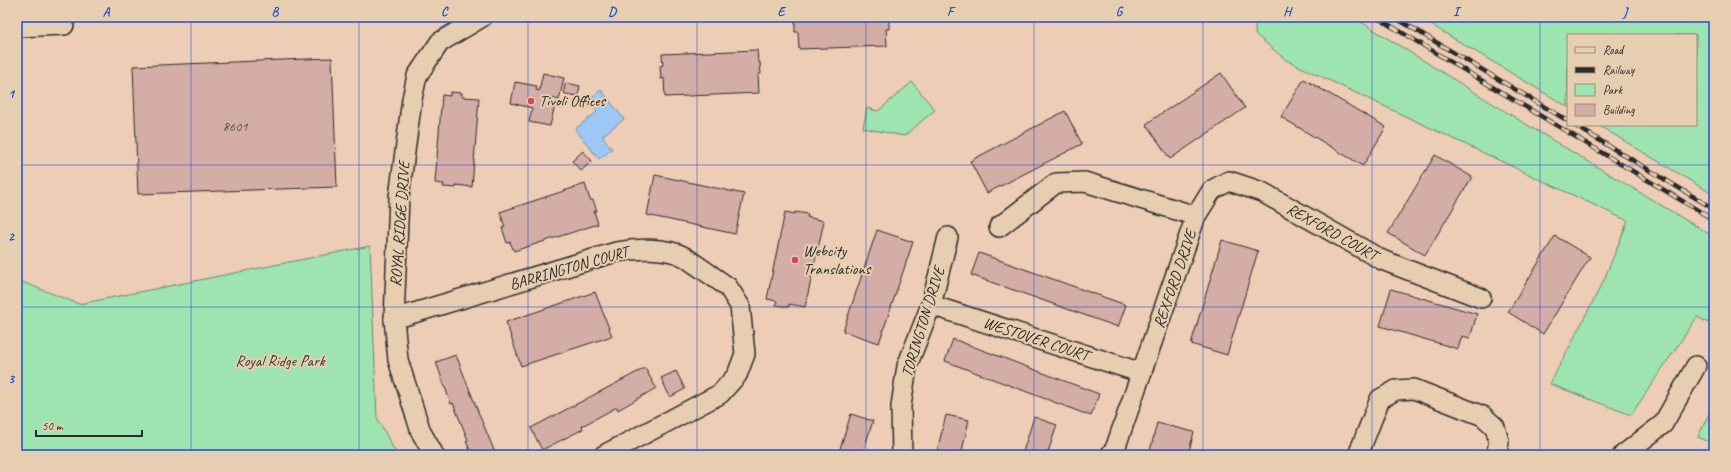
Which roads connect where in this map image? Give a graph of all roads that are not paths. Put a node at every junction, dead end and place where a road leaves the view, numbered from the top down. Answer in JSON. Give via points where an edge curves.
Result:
{"nodes":[{"id":1,"x":482,"y":17,"type":"edge"},
{"id":2,"x":64,"y":25,"type":"dead end"},
{"id":3,"x":17,"y":27,"type":"edge"},
{"id":4,"x":1196,"y":216,"type":"junction"},
{"id":5,"x":999,"y":227,"type":"dead end"},
{"id":6,"x":948,"y":237,"type":"dead end"},
{"id":7,"x":1481,"y":298,"type":"dead end"},
{"id":8,"x":931,"y":305,"type":"junction"},
{"id":9,"x":394,"y":319,"type":"junction"},
{"id":10,"x":1696,"y":366,"type":"dead end"},
{"id":11,"x":1142,"y":373,"type":"junction"},
{"id":12,"x":434,"y":455,"type":"edge"},
{"id":13,"x":604,"y":455,"type":"edge"},
{"id":14,"x":902,"y":455,"type":"edge"},
{"id":15,"x":1110,"y":455,"type":"edge"},
{"id":16,"x":1358,"y":455,"type":"edge"},
{"id":17,"x":1496,"y":455,"type":"edge"},
{"id":18,"x":1623,"y":455,"type":"edge"}],
"edges":[{"from":1,"to":9,"type":"street","name":"ROYAL RIDGE DRIVE","via":[[440,42],[417,76],[399,197]]},
{"from":2,"to":3,"type":"street"},
{"from":4,"to":5,"type":"street","name":"REXFORD DRIVE","via":[[1085,182],[1056,183]]},
{"from":4,"to":7,"type":"street","name":"REXFORD COURT","via":[[1212,190],[1229,181],[1262,192],[1382,260]]},
{"from":4,"to":11,"type":"street","name":"REXFORD DRIVE"},
{"from":6,"to":8,"type":"street","name":"TORINGTON DRIVE"},
{"from":8,"to":11,"type":"street","name":"WESTOVER COURT"},
{"from":8,"to":14,"type":"street","name":"TORINGTON DRIVE","via":[[907,366],[901,406]]},
{"from":9,"to":12,"type":"street","name":"ROYAL RIDGE DRIVE","via":[[398,360],[421,432]]},
{"from":9,"to":13,"type":"street","name":"BARRINGTON COURT","via":[[616,252],[648,249],[678,253],[686,257],[728,287],[740,306],[745,354],[737,375],[720,394]]},
{"from":10,"to":18,"type":"street","via":[[1664,424]]},
{"from":11,"to":15,"type":"street","name":"REXFORD DRIVE","via":[[1115,449]]},
{"from":16,"to":17,"type":"street","via":[[1380,399],[1396,390],[1414,389],[1483,416],[1495,427],[1499,442]]}]}
